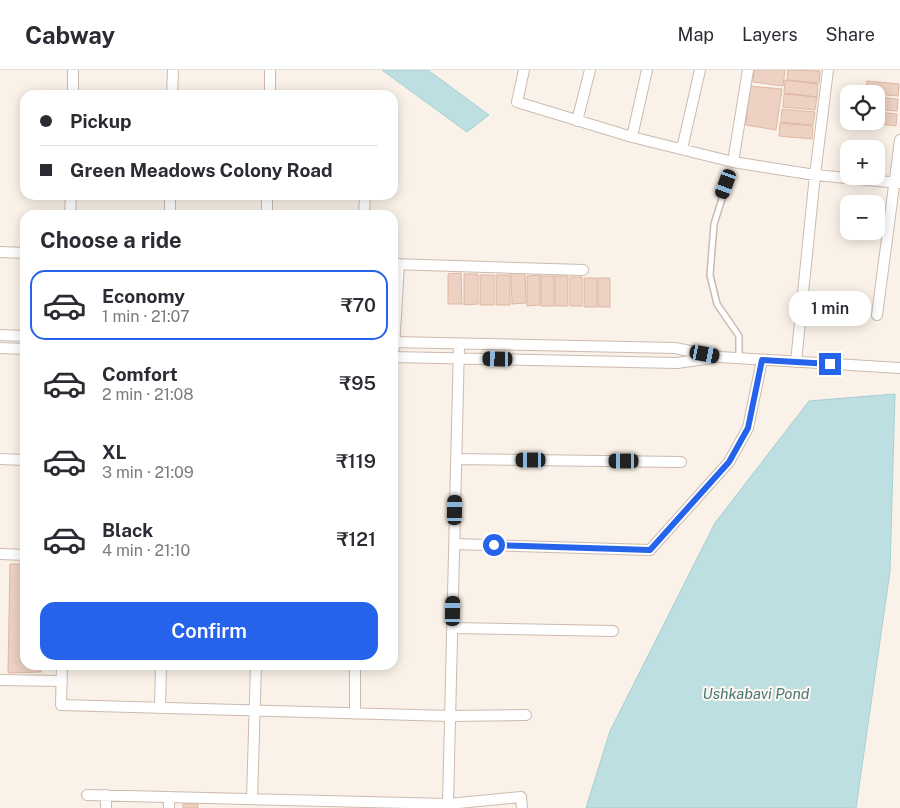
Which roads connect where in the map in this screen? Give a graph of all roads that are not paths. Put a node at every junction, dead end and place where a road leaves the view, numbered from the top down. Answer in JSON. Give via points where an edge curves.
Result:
{"nodes":[{"id":1,"x":73,"y":70,"type":"edge"},
{"id":2,"x":173,"y":70,"type":"edge"},
{"id":3,"x":270,"y":70,"type":"edge"},
{"id":4,"x":524,"y":70,"type":"edge"},
{"id":5,"x":590,"y":70,"type":"edge"},
{"id":6,"x":647,"y":70,"type":"edge"},
{"id":7,"x":700,"y":70,"type":"edge"},
{"id":8,"x":748,"y":70,"type":"edge"},
{"id":9,"x":828,"y":70,"type":"edge"},
{"id":10,"x":73,"y":90,"type":"edge"},
{"id":11,"x":172,"y":90,"type":"edge"},
{"id":12,"x":270,"y":90,"type":"edge"},
{"id":13,"x":577,"y":121,"type":"junction"},
{"id":14,"x":632,"y":138,"type":"junction"},
{"id":15,"x":900,"y":140,"type":"edge"},
{"id":16,"x":682,"y":149,"type":"junction"},
{"id":17,"x":733,"y":162,"type":"junction"},
{"id":18,"x":815,"y":175,"type":"junction"},
{"id":19,"x":728,"y":180,"type":"dead end"},
{"id":20,"x":897,"y":183,"type":"edge"},
{"id":21,"x":0,"y":252,"type":"edge"},
{"id":22,"x":20,"y":253,"type":"edge"},
{"id":23,"x":398,"y":264,"type":"edge"},
{"id":24,"x":583,"y":270,"type":"dead end"},
{"id":25,"x":877,"y":315,"type":"dead end"},
{"id":26,"x":0,"y":335,"type":"edge"},
{"id":27,"x":20,"y":336,"type":"edge"},
{"id":28,"x":398,"y":342,"type":"edge"},
{"id":29,"x":459,"y":344,"type":"junction"},
{"id":30,"x":0,"y":348,"type":"edge"},
{"id":31,"x":20,"y":349,"type":"edge"},
{"id":32,"x":398,"y":357,"type":"edge"},
{"id":33,"x":720,"y":357,"type":"junction"},
{"id":34,"x":458,"y":358,"type":"junction"},
{"id":35,"x":739,"y":358,"type":"junction"},
{"id":36,"x":762,"y":360,"type":"junction"},
{"id":37,"x":796,"y":362,"type":"junction"},
{"id":38,"x":900,"y":368,"type":"edge"},
{"id":39,"x":456,"y":459,"type":"junction"},
{"id":40,"x":0,"y":460,"type":"edge"},
{"id":41,"x":20,"y":460,"type":"edge"},
{"id":42,"x":681,"y":462,"type":"dead end"},
{"id":43,"x":454,"y":544,"type":"junction"},
{"id":44,"x":0,"y":554,"type":"edge"},
{"id":45,"x":20,"y":554,"type":"edge"},
{"id":46,"x":452,"y":628,"type":"junction"},
{"id":47,"x":612,"y":631,"type":"dead end"},
{"id":48,"x":62,"y":670,"type":"edge"},
{"id":49,"x":161,"y":670,"type":"edge"},
{"id":50,"x":256,"y":670,"type":"edge"},
{"id":51,"x":355,"y":670,"type":"edge"},
{"id":52,"x":0,"y":680,"type":"edge"},
{"id":53,"x":62,"y":681,"type":"junction"},
{"id":54,"x":160,"y":708,"type":"junction"},
{"id":55,"x":255,"y":711,"type":"junction"},
{"id":56,"x":355,"y":714,"type":"junction"},
{"id":57,"x":526,"y":715,"type":"dead end"},
{"id":58,"x":450,"y":716,"type":"junction"},
{"id":59,"x":87,"y":795,"type":"dead end"},
{"id":60,"x":106,"y":795,"type":"junction"},
{"id":61,"x":169,"y":797,"type":"junction"},
{"id":62,"x":252,"y":799,"type":"junction"},
{"id":63,"x":308,"y":804,"type":"edge"},
{"id":64,"x":448,"y":804,"type":"junction"},
{"id":65,"x":390,"y":805,"type":"edge"},
{"id":66,"x":469,"y":805,"type":"edge"},
{"id":67,"x":106,"y":808,"type":"edge"},
{"id":68,"x":169,"y":808,"type":"edge"},
{"id":69,"x":522,"y":808,"type":"edge"}],
"edges":[{"from":1,"to":10,"type":"street"},
{"from":2,"to":11,"type":"street"},
{"from":3,"to":12,"type":"street"},
{"from":4,"to":13,"type":"street","via":[[517,102]]},
{"from":5,"to":13,"type":"street"},
{"from":6,"to":14,"type":"street"},
{"from":7,"to":16,"type":"street"},
{"from":8,"to":17,"type":"street"},
{"from":9,"to":18,"type":"street"},
{"from":13,"to":14,"type":"street"},
{"from":14,"to":16,"type":"street"},
{"from":15,"to":20,"type":"street"},
{"from":16,"to":17,"type":"street"},
{"from":17,"to":18,"type":"street"},
{"from":18,"to":20,"type":"street"},
{"from":18,"to":37,"type":"street"},
{"from":19,"to":35,"type":"lane","via":[[714,224],[710,275],[717,304],[739,336]]},
{"from":20,"to":25,"type":"street"},
{"from":21,"to":22,"type":"street"},
{"from":23,"to":24,"type":"street"},
{"from":26,"to":27,"type":"street"},
{"from":28,"to":29,"type":"street"},
{"from":29,"to":33,"type":"street","via":[[675,348]]},
{"from":29,"to":34,"type":"street"},
{"from":30,"to":31,"type":"street"},
{"from":32,"to":34,"type":"street"},
{"from":33,"to":34,"type":"street","via":[[677,363]]},
{"from":33,"to":35,"type":"street"},
{"from":34,"to":39,"type":"street"},
{"from":35,"to":36,"type":"street"},
{"from":36,"to":37,"type":"street"},
{"from":36,"to":43,"type":"street","via":[[748,428],[729,462],[650,550]]},
{"from":37,"to":38,"type":"street"},
{"from":39,"to":42,"type":"street"},
{"from":39,"to":43,"type":"street"},
{"from":40,"to":41,"type":"street"},
{"from":43,"to":46,"type":"street"},
{"from":44,"to":45,"type":"street"},
{"from":46,"to":47,"type":"street"},
{"from":46,"to":58,"type":"street"},
{"from":48,"to":53,"type":"street"},
{"from":49,"to":54,"type":"street"},
{"from":50,"to":55,"type":"street"},
{"from":51,"to":56,"type":"street"},
{"from":52,"to":53,"type":"street"},
{"from":53,"to":54,"type":"street","via":[[61,706]]},
{"from":54,"to":55,"type":"street"},
{"from":55,"to":56,"type":"street"},
{"from":55,"to":62,"type":"street"},
{"from":56,"to":58,"type":"street"},
{"from":57,"to":58,"type":"street"},
{"from":58,"to":64,"type":"street"},
{"from":59,"to":60,"type":"street"},
{"from":60,"to":61,"type":"street"},
{"from":60,"to":67,"type":"street"},
{"from":61,"to":62,"type":"street"},
{"from":61,"to":68,"type":"street"},
{"from":62,"to":63,"type":"street"},
{"from":63,"to":65,"type":"street"},
{"from":64,"to":65,"type":"street"},
{"from":64,"to":66,"type":"street"},
{"from":66,"to":69,"type":"street","via":[[521,797]]}]}
